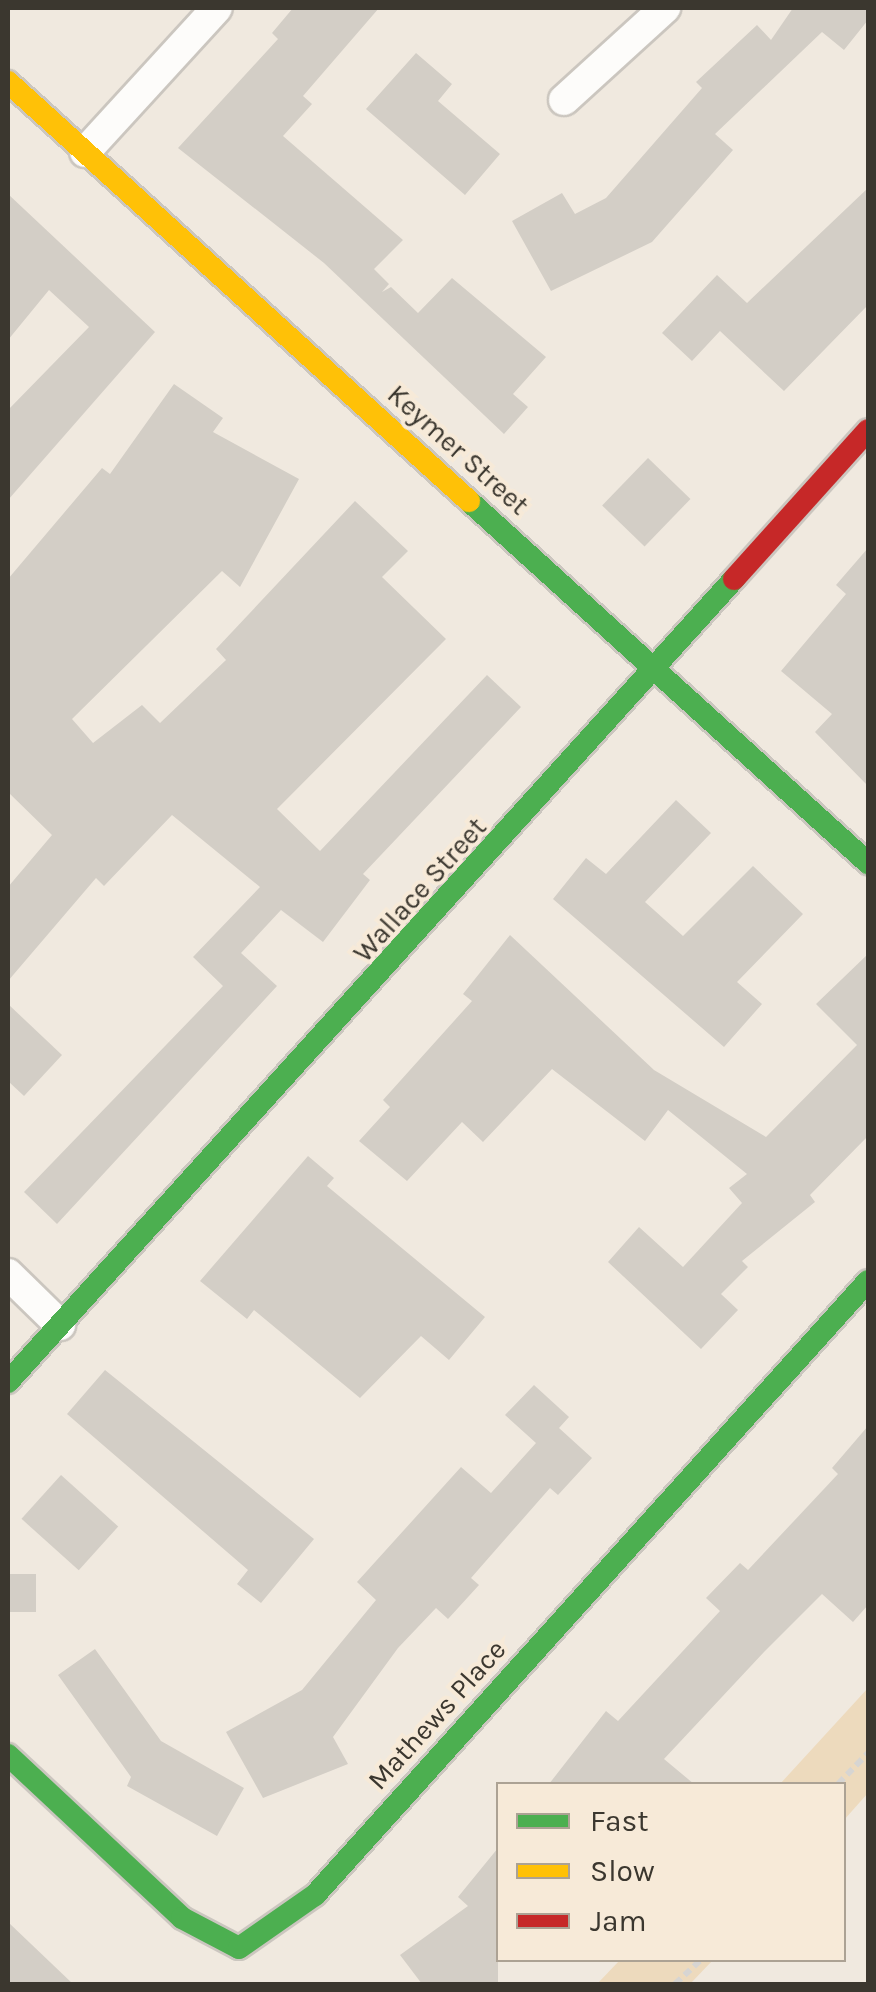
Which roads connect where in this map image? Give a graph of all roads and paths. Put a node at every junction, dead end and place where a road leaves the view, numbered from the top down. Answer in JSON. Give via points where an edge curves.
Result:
{"nodes":[{"id":1,"x":217,"y":8,"type":"edge"},
{"id":2,"x":665,"y":8,"type":"edge"},
{"id":3,"x":8,"y":82,"type":"edge"},
{"id":4,"x":564,"y":100,"type":"dead end"},
{"id":5,"x":85,"y":152,"type":"junction"},
{"id":6,"x":868,"y":430,"type":"edge"},
{"id":7,"x":652,"y":669,"type":"junction"},
{"id":8,"x":868,"y":862,"type":"edge"},
{"id":9,"x":8,"y":1274,"type":"edge"},
{"id":10,"x":868,"y":1281,"type":"edge"},
{"id":11,"x":60,"y":1324,"type":"junction"},
{"id":12,"x":8,"y":1382,"type":"edge"},
{"id":13,"x":868,"y":1753,"type":"edge"},
{"id":14,"x":8,"y":1755,"type":"edge"},
{"id":15,"x":840,"y":1782,"type":"edge"},
{"id":16,"x":700,"y":1962,"type":"edge"},
{"id":17,"x":675,"y":1984,"type":"edge"}],
"edges":[{"from":1,"to":5,"type":"street"},
{"from":2,"to":4,"type":"street"},
{"from":3,"to":5,"type":"street","name":"Keymer Street"},
{"from":5,"to":7,"type":"street","name":"Keymer Street"},
{"from":6,"to":7,"type":"street","name":"Wallace Street"},
{"from":7,"to":8,"type":"street","name":"Keymer Street"},
{"from":7,"to":11,"type":"street","name":"Wallace Street"},
{"from":9,"to":11,"type":"street"},
{"from":10,"to":14,"type":"street","name":"Mathews Place","via":[[315,1895],[240,1948],[182,1918]]},
{"from":11,"to":12,"type":"street","name":"Wallace Street"},
{"from":13,"to":15,"type":"path"},
{"from":16,"to":17,"type":"path"}]}
